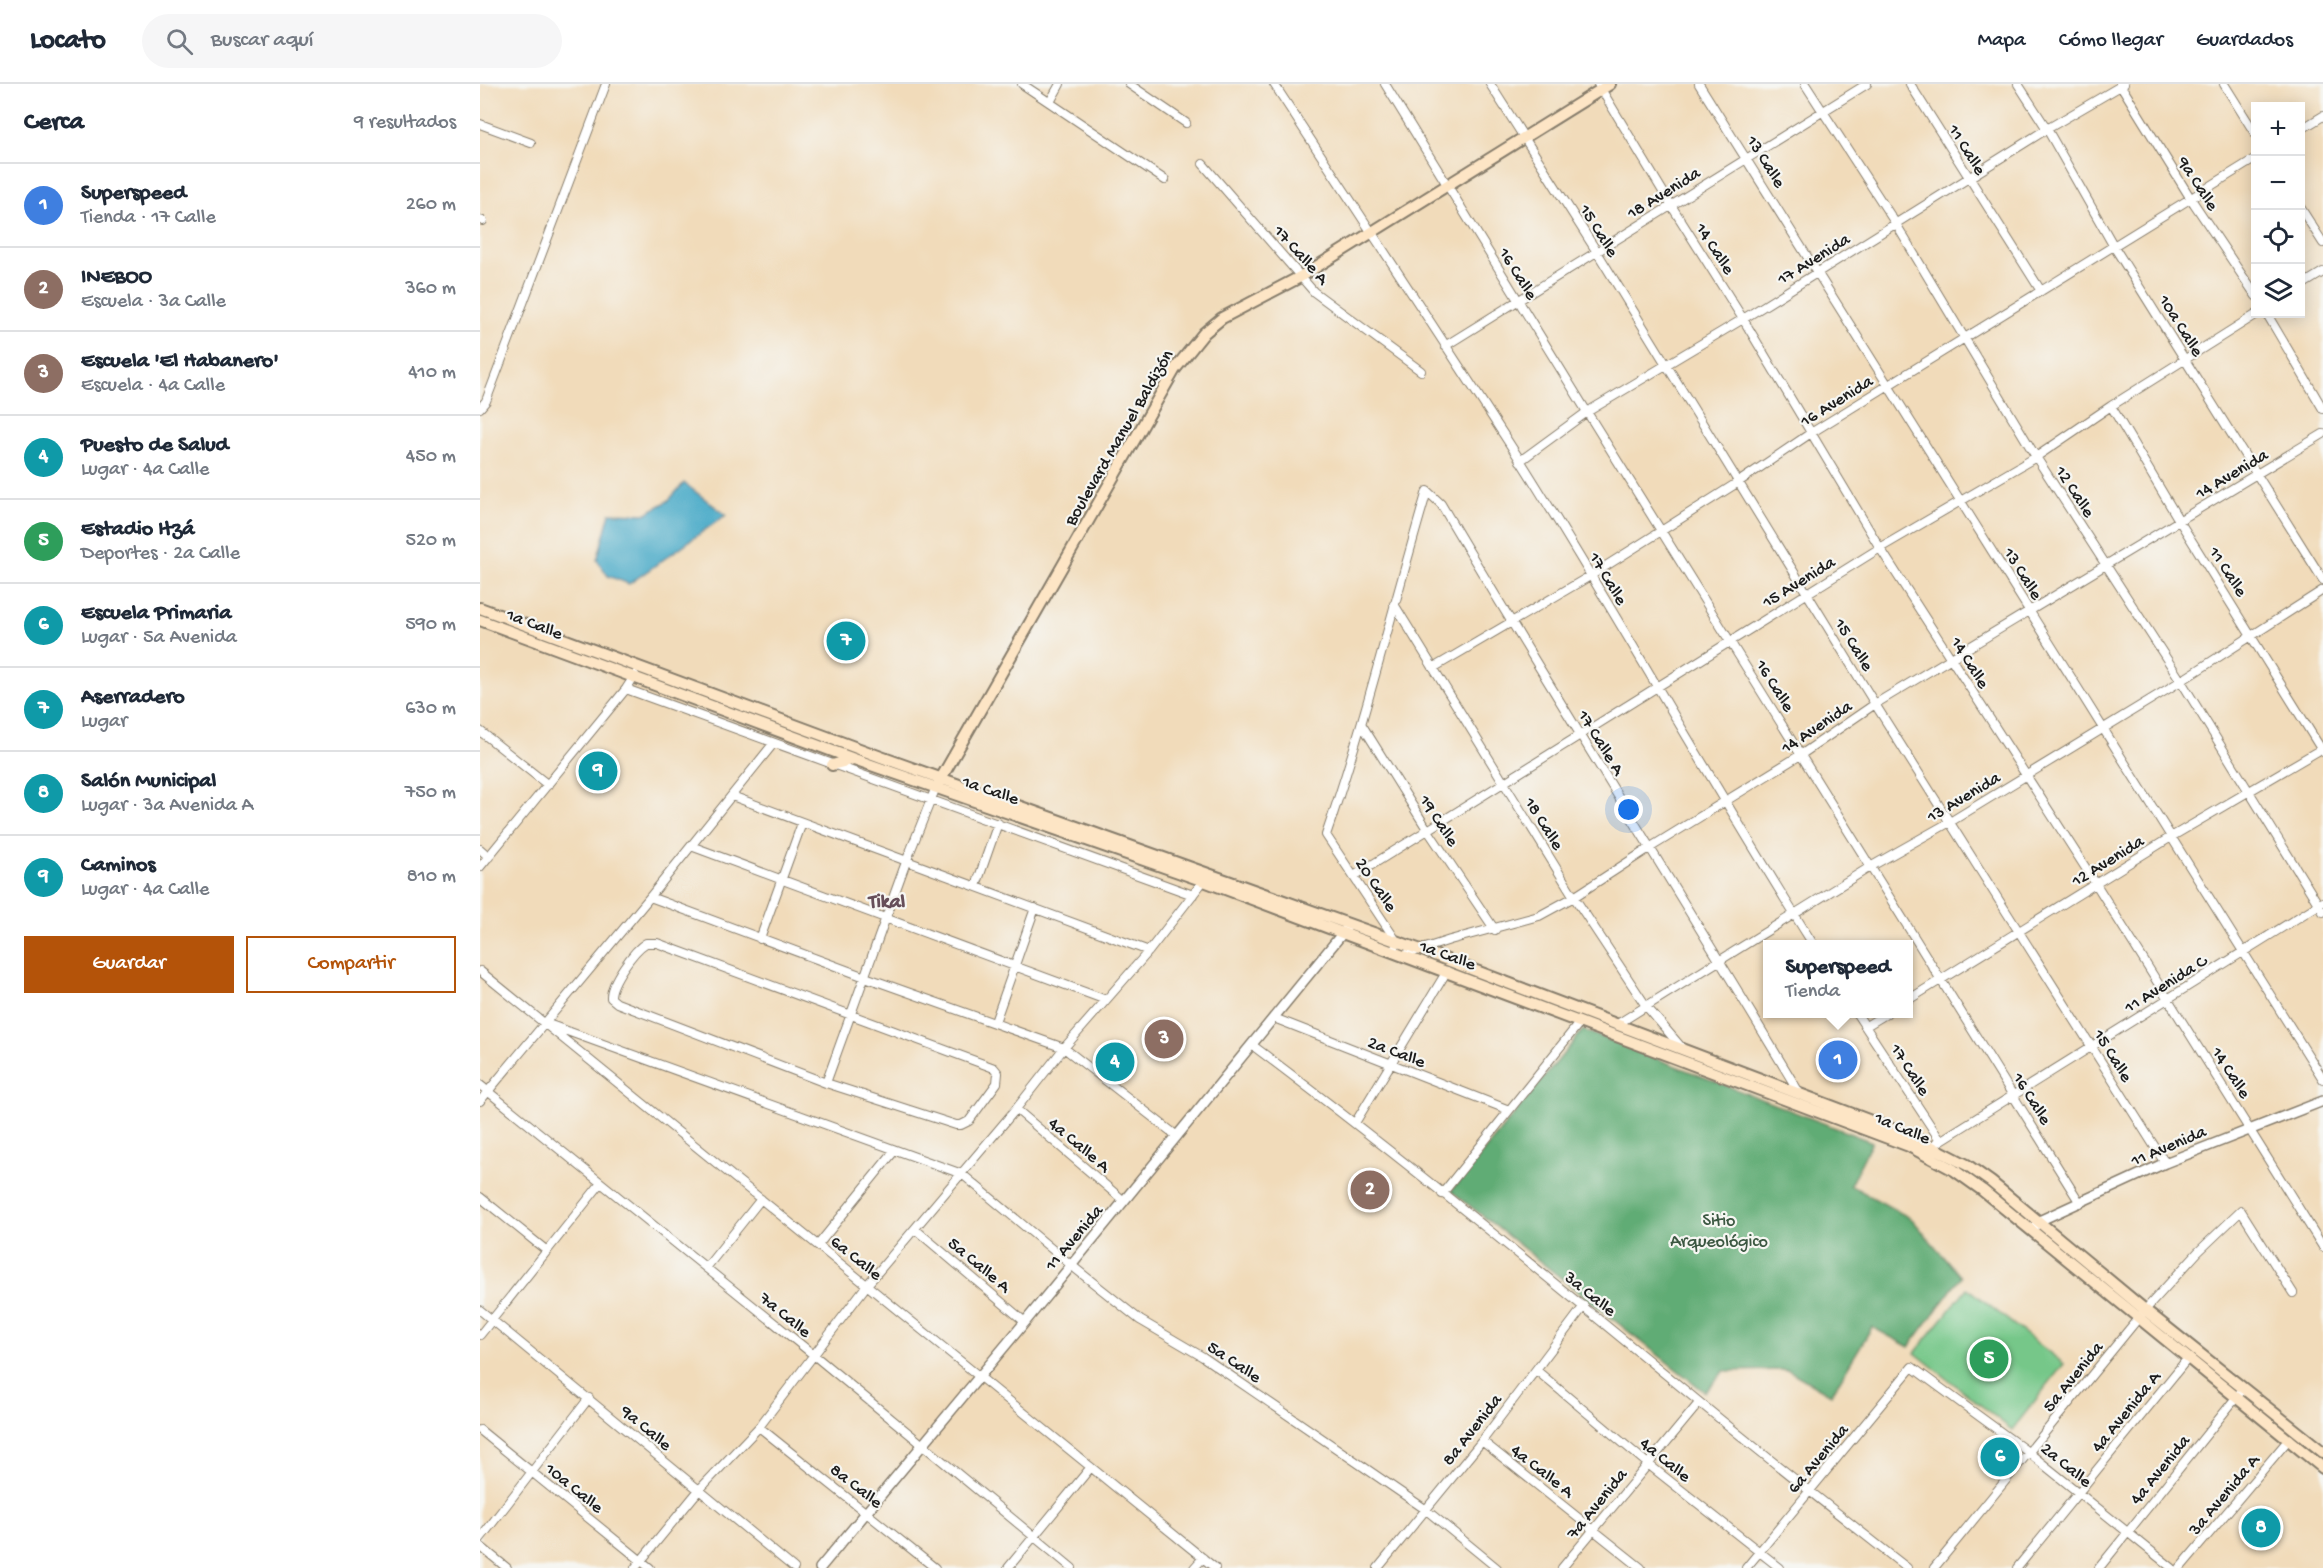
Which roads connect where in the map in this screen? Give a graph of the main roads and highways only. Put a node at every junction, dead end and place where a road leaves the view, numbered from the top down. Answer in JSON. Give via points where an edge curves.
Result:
{"nodes":[{"id":1,"x":1603,"y":86,"type":"edge"},
{"id":2,"x":480,"y":608,"type":"edge"},
{"id":3,"x":480,"y":620,"type":"edge"},
{"id":4,"x":636,"y":673,"type":"junction"},
{"id":5,"x":712,"y":701,"type":"junction"},
{"id":6,"x":854,"y":759,"type":"junction"},
{"id":7,"x":879,"y":762,"type":"junction"},
{"id":8,"x":832,"y":765,"type":"road end"},
{"id":9,"x":939,"y":783,"type":"junction"},
{"id":10,"x":1398,"y":950,"type":"junction"},
{"id":11,"x":1799,"y":1099,"type":"junction"},
{"id":12,"x":1911,"y":1141,"type":"junction"},
{"id":13,"x":2035,"y":1226,"type":"junction"},
{"id":14,"x":2142,"y":1314,"type":"junction"},
{"id":15,"x":2239,"y":1393,"type":"junction"},
{"id":16,"x":2323,"y":1452,"type":"edge"},
{"id":17,"x":2323,"y":1468,"type":"edge"}],
"edges":[{"from":1,"to":9,"type":"main road","name":"Boulevard Manuel Baldizón","via":[[1524,139],[1300,277],[1222,318],[1204,333],[1175,369]]},
{"from":2,"to":4,"type":"main road","name":"1a Calle"},
{"from":3,"to":4,"type":"main road","name":"1a Calle"},
{"from":4,"to":5,"type":"main road","name":"1a Calle"},
{"from":5,"to":6,"type":"main road","name":"1a Calle"},
{"from":5,"to":7,"type":"main road","name":"1a Calle"},
{"from":6,"to":7,"type":"main road","name":"1a Calle"},
{"from":6,"to":8,"type":"main road"},
{"from":7,"to":9,"type":"main road","name":"1a Calle"},
{"from":9,"to":10,"type":"main road","name":"1a Calle"},
{"from":10,"to":11,"type":"main road","name":"1a Calle","via":[[1580,1022]]},
{"from":10,"to":11,"type":"main road","name":"1a Calle","via":[[1421,950],[1683,1049]]},
{"from":11,"to":12,"type":"main road","name":"1a Calle"},
{"from":12,"to":13,"type":"main road","name":"1a Calle"},
{"from":12,"to":13,"type":"main road","name":"1a Calle","via":[[1936,1143],[1991,1182]]},
{"from":13,"to":14,"type":"main road","name":"1a Calle"},
{"from":14,"to":15,"type":"main road","name":"1a Calle"},
{"from":14,"to":15,"type":"main road","name":"1a Calle","via":[[2188,1358]]},
{"from":15,"to":16,"type":"main road","name":"1a Calle"},
{"from":15,"to":17,"type":"main road","name":"1a Calle"}]}
